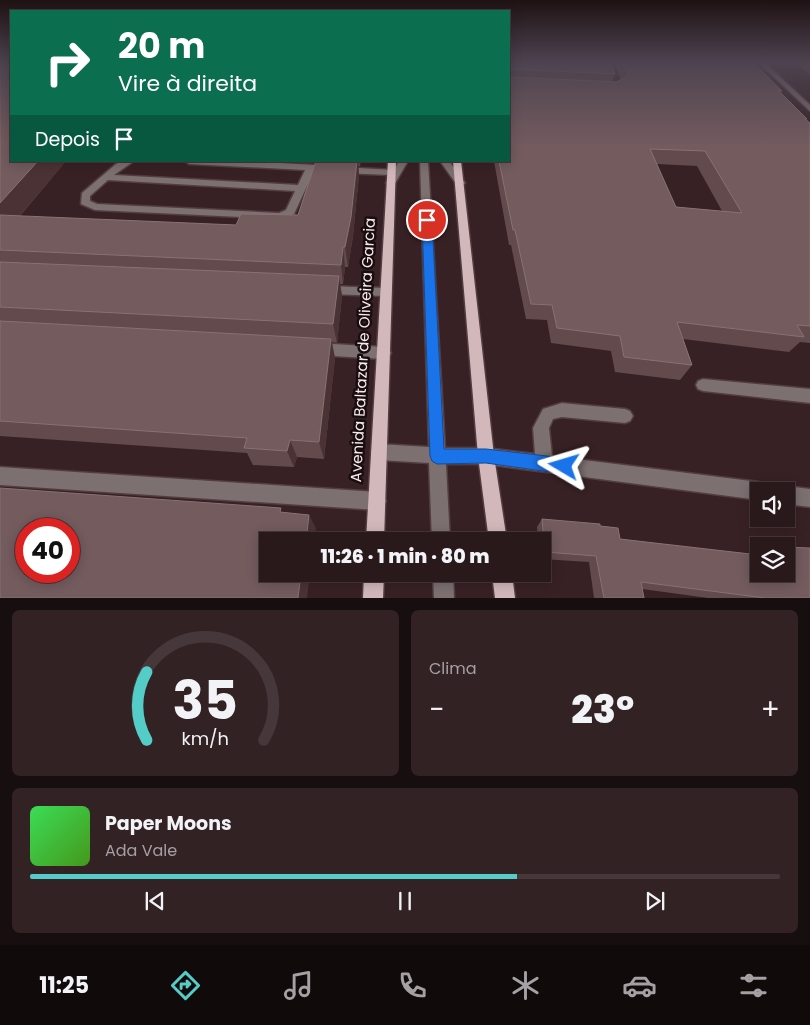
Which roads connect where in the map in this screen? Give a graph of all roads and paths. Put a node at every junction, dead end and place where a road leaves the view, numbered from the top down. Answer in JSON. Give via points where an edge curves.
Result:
{"nodes":[{"id":1,"x":790,"y":90,"type":"edge"},
{"id":2,"x":810,"y":109,"type":"edge"},
{"id":3,"x":128,"y":162,"type":"edge"},
{"id":4,"x":206,"y":162,"type":"edge"},
{"id":5,"x":403,"y":162,"type":"edge"},
{"id":6,"x":424,"y":162,"type":"edge"},
{"id":7,"x":445,"y":162,"type":"edge"},
{"id":8,"x":457,"y":162,"type":"edge"},
{"id":9,"x":311,"y":168,"type":"junction"},
{"id":10,"x":391,"y":172,"type":"edge"},
{"id":11,"x":107,"y":176,"type":"junction"},
{"id":12,"x":460,"y":183,"type":"junction"},
{"id":13,"x":302,"y":188,"type":"junction"},
{"id":14,"x":312,"y":290,"type":"edge"},
{"id":15,"x":386,"y":292,"type":"junction"},
{"id":16,"x":305,"y":348,"type":"edge"},
{"id":17,"x":384,"y":353,"type":"junction"},
{"id":18,"x":703,"y":385,"type":"dead end"},
{"id":19,"x":810,"y":396,"type":"edge"},
{"id":20,"x":625,"y":416,"type":"dead end"},
{"id":21,"x":379,"y":452,"type":"junction"},
{"id":22,"x":437,"y":456,"type":"junction"},
{"id":23,"x":486,"y":456,"type":"junction"},
{"id":24,"x":544,"y":464,"type":"junction"},
{"id":25,"x":0,"y":476,"type":"edge"},
{"id":26,"x":750,"y":490,"type":"edge"},
{"id":27,"x":795,"y":496,"type":"edge"},
{"id":28,"x":810,"y":498,"type":"edge"},
{"id":29,"x":377,"y":501,"type":"junction"},
{"id":30,"x":375,"y":532,"type":"edge"},
{"id":31,"x":441,"y":532,"type":"edge"},
{"id":32,"x":497,"y":532,"type":"edge"},
{"id":33,"x":373,"y":582,"type":"edge"},
{"id":34,"x":443,"y":582,"type":"edge"},
{"id":35,"x":503,"y":582,"type":"edge"},
{"id":36,"x":372,"y":598,"type":"edge"},
{"id":37,"x":444,"y":598,"type":"edge"},
{"id":38,"x":505,"y":598,"type":"edge"}],
"edges":[{"from":1,"to":2,"type":"street"},
{"from":3,"to":11,"type":"street"},
{"from":4,"to":9,"type":"street"},
{"from":5,"to":10,"type":"street"},
{"from":6,"to":22,"type":"street"},
{"from":7,"to":12,"type":"street"},
{"from":8,"to":12,"type":"main road"},
{"from":9,"to":10,"type":"street"},
{"from":9,"to":13,"type":"street"},
{"from":10,"to":15,"type":"main road","name":"Avenida Baltazar de Oliveira Garcia"},
{"from":11,"to":13,"type":"street"},
{"from":11,"to":13,"type":"street","via":[[85,195],[84,202],[95,206],[280,216],[290,212]]},
{"from":12,"to":23,"type":"main road"},
{"from":14,"to":15,"type":"street"},
{"from":15,"to":17,"type":"main road","name":"Avenida Baltazar de Oliveira Garcia"},
{"from":16,"to":17,"type":"street"},
{"from":17,"to":21,"type":"main road","name":"Avenida Baltazar de Oliveira Garcia"},
{"from":18,"to":19,"type":"street"},
{"from":20,"to":24,"type":"street","via":[[562,410],[548,414],[541,428]]},
{"from":21,"to":22,"type":"street"},
{"from":21,"to":29,"type":"main road","name":"Avenida Baltazar de Oliveira Garcia"},
{"from":22,"to":23,"type":"street"},
{"from":22,"to":31,"type":"street"},
{"from":23,"to":24,"type":"street"},
{"from":23,"to":32,"type":"main road"},
{"from":24,"to":26,"type":"street"},
{"from":25,"to":29,"type":"street"},
{"from":27,"to":28,"type":"street"},
{"from":29,"to":30,"type":"main road","name":"Avenida Baltazar de Oliveira Garcia"},
{"from":33,"to":36,"type":"main road"},
{"from":34,"to":37,"type":"street"},
{"from":35,"to":38,"type":"main road"}]}
